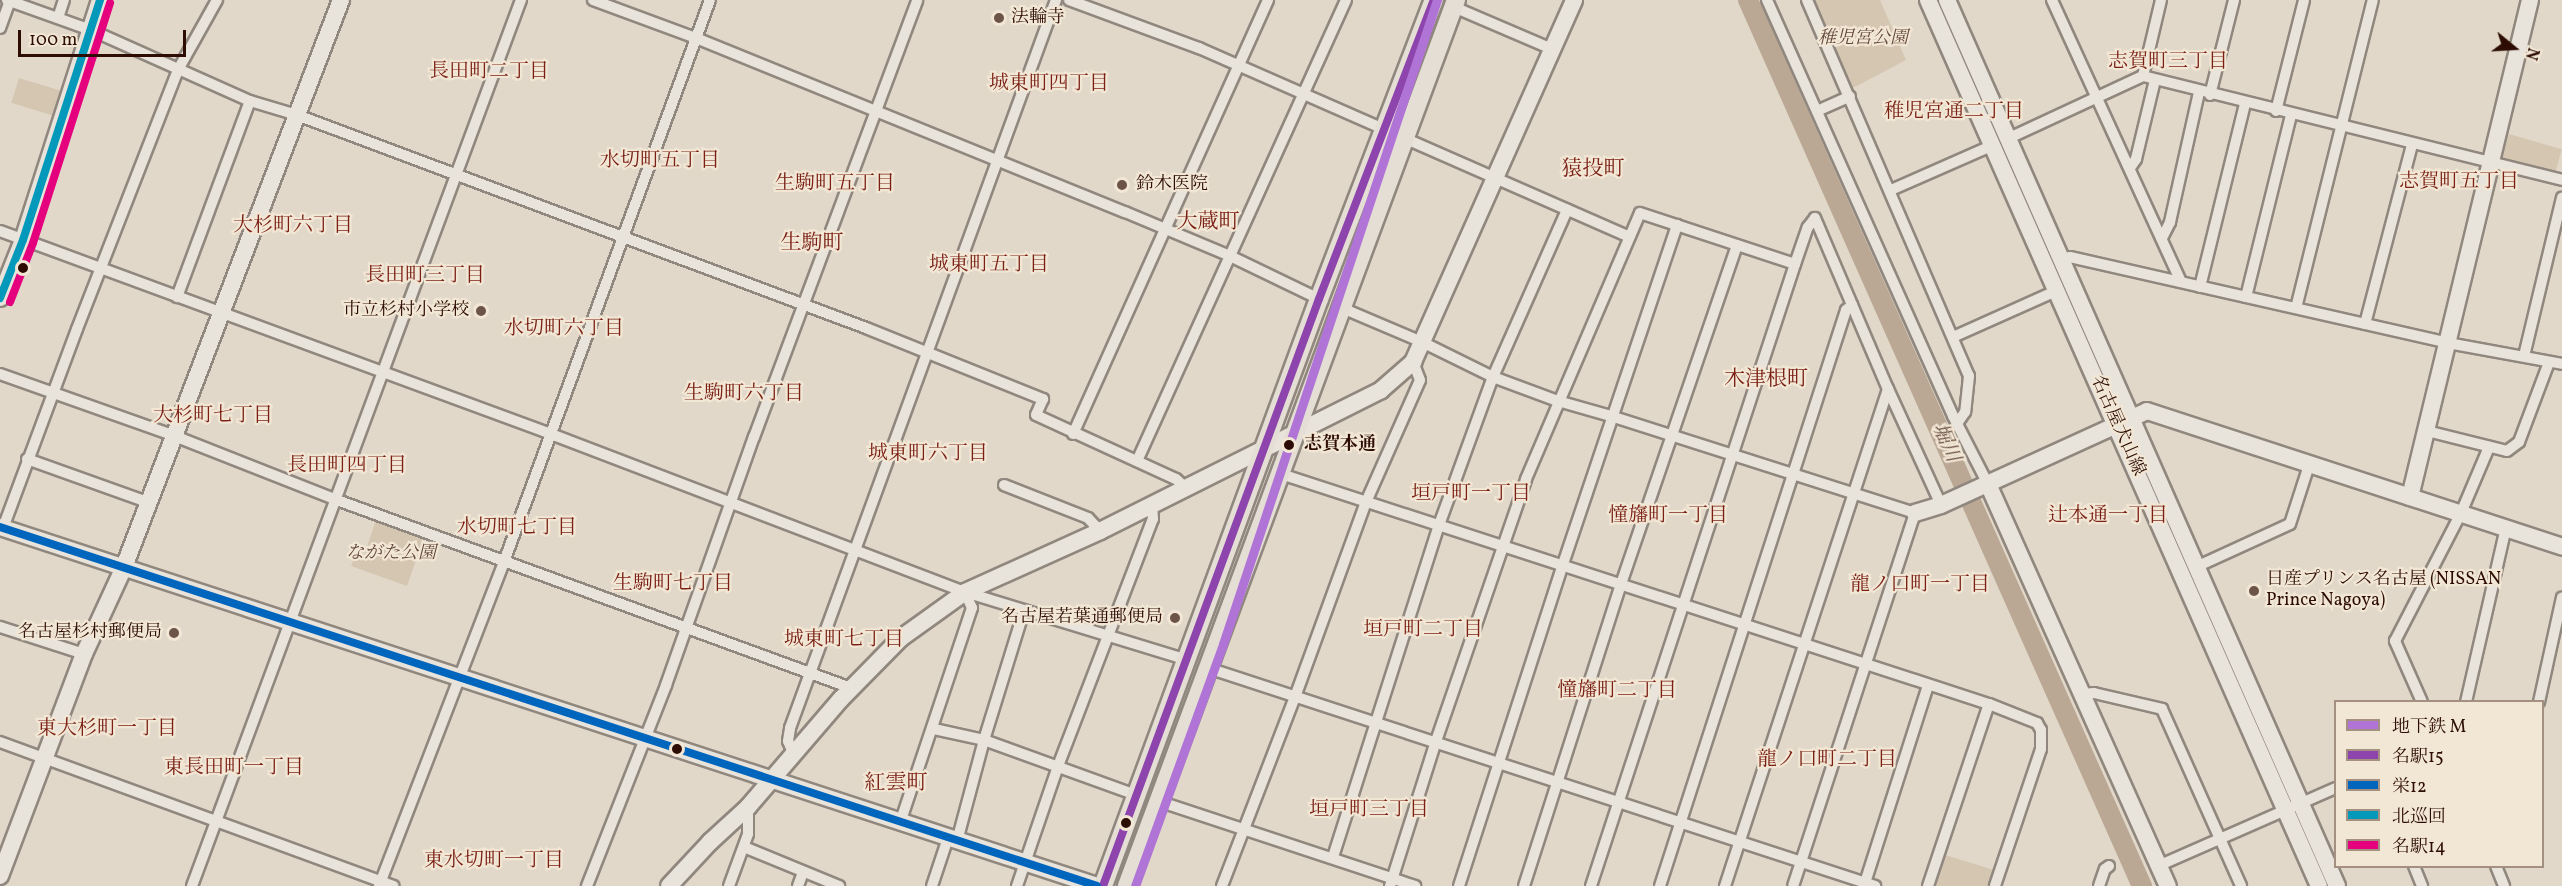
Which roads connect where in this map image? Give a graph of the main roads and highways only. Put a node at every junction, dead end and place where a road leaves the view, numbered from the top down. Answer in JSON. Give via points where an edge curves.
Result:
{"nodes":[{"id":1,"x":1434,"y":0,"type":"edge"},
{"id":2,"x":1455,"y":3,"type":"edge"},
{"id":3,"x":1103,"y":886,"type":"edge"},
{"id":4,"x":1127,"y":886,"type":"edge"}],
"edges":[{"from":1,"to":3,"type":"main road","via":[[1319,299]]},
{"from":2,"to":4,"type":"main road"}]}
